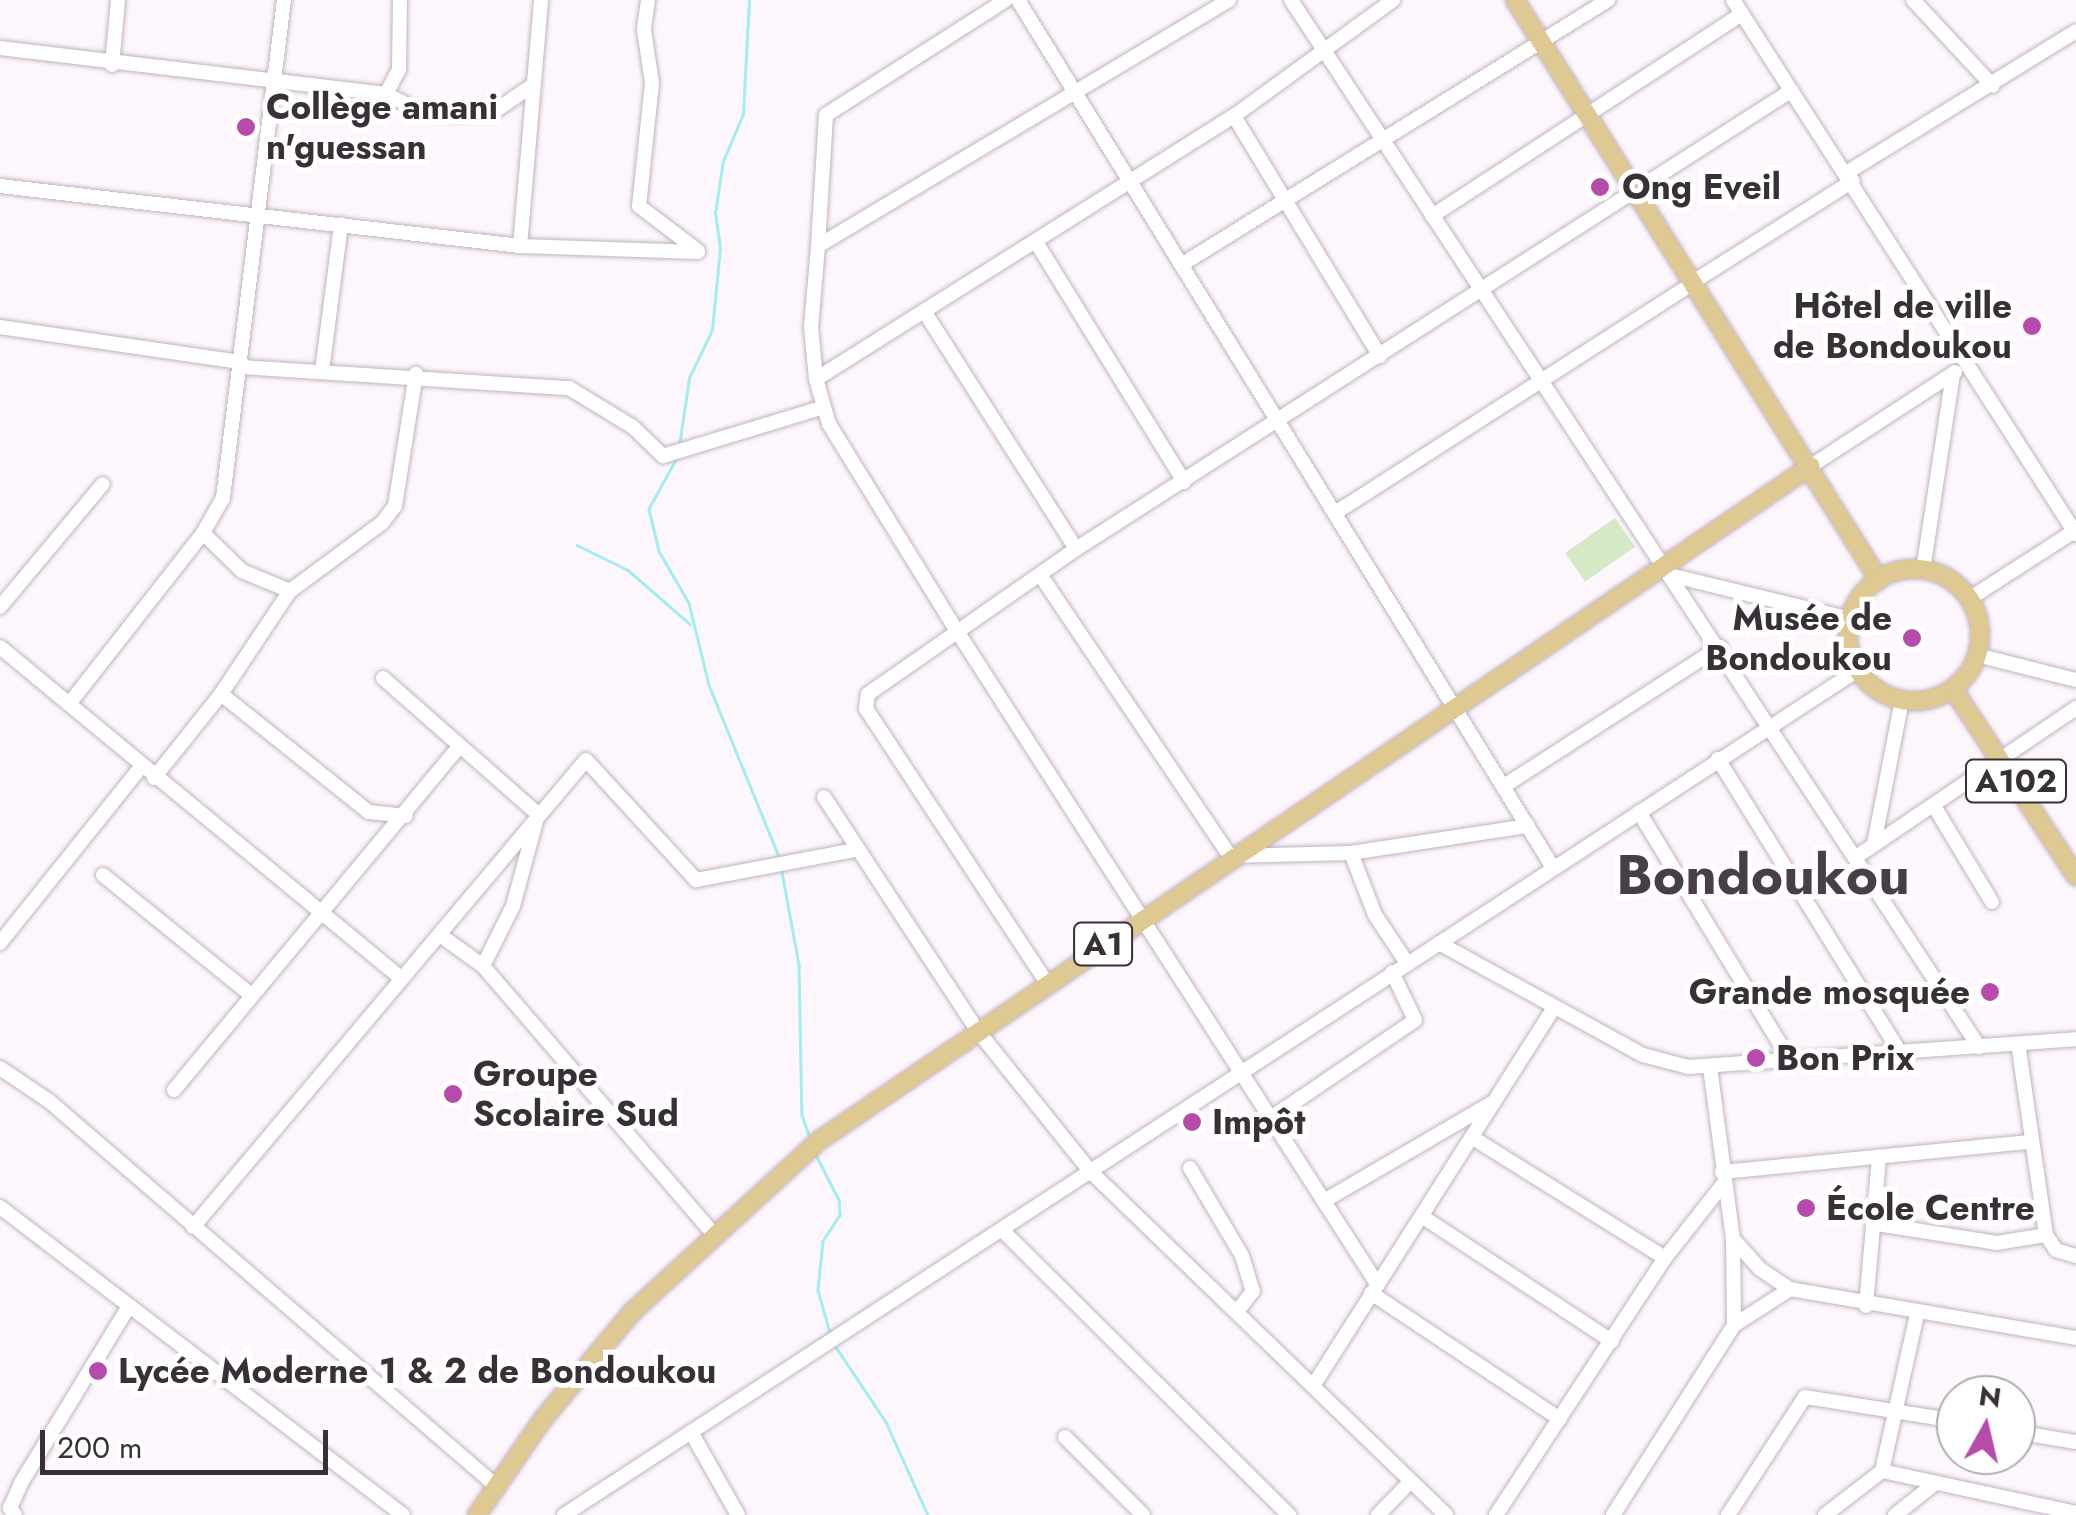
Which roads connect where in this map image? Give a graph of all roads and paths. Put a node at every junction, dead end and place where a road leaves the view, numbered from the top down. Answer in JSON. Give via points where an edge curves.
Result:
{"nodes":[{"id":1,"x":118,"y":0,"type":"edge"},
{"id":2,"x":284,"y":0,"type":"edge"},
{"id":3,"x":400,"y":0,"type":"edge"},
{"id":4,"x":541,"y":0,"type":"edge"},
{"id":5,"x":648,"y":0,"type":"edge"},
{"id":6,"x":1006,"y":0,"type":"edge"},
{"id":7,"x":1018,"y":0,"type":"edge"},
{"id":8,"x":1229,"y":0,"type":"edge"},
{"id":9,"x":1291,"y":0,"type":"edge"},
{"id":10,"x":1393,"y":0,"type":"edge"},
{"id":11,"x":1515,"y":0,"type":"edge"},
{"id":12,"x":1608,"y":0,"type":"edge"},
{"id":13,"x":1733,"y":0,"type":"edge"},
{"id":14,"x":1913,"y":0,"type":"edge"},
{"id":15,"x":1742,"y":14,"type":"junction"},
{"id":16,"x":2076,"y":32,"type":"edge"},
{"id":17,"x":1543,"y":44,"type":"junction"},
{"id":18,"x":0,"y":48,"type":"edge"},
{"id":19,"x":1321,"y":51,"type":"junction"},
{"id":20,"x":112,"y":65,"type":"junction"},
{"id":21,"x":274,"y":85,"type":"junction"},
{"id":22,"x":532,"y":85,"type":"junction"},
{"id":23,"x":1994,"y":86,"type":"junction"},
{"id":24,"x":1792,"y":90,"type":"junction"},
{"id":25,"x":386,"y":94,"type":"junction"},
{"id":26,"x":1076,"y":94,"type":"junction"},
{"id":27,"x":1234,"y":116,"type":"junction"},
{"id":28,"x":1588,"y":118,"type":"junction"},
{"id":29,"x":1382,"y":142,"type":"junction"},
{"id":30,"x":1851,"y":177,"type":"junction"},
{"id":31,"x":1132,"y":182,"type":"junction"},
{"id":32,"x":0,"y":186,"type":"edge"},
{"id":33,"x":1634,"y":190,"type":"junction"},
{"id":34,"x":1290,"y":201,"type":"junction"},
{"id":35,"x":259,"y":214,"type":"junction"},
{"id":36,"x":1432,"y":216,"type":"junction"},
{"id":37,"x":341,"y":224,"type":"junction"},
{"id":38,"x":1036,"y":242,"type":"junction"},
{"id":39,"x":520,"y":246,"type":"junction"},
{"id":40,"x":818,"y":246,"type":"junction"},
{"id":41,"x":1181,"y":265,"type":"junction"},
{"id":42,"x":1693,"y":283,"type":"junction"},
{"id":43,"x":1483,"y":290,"type":"junction"},
{"id":44,"x":924,"y":311,"type":"junction"},
{"id":45,"x":0,"y":327,"type":"edge"},
{"id":46,"x":1380,"y":356,"type":"junction"},
{"id":47,"x":240,"y":364,"type":"junction"},
{"id":48,"x":1968,"y":364,"type":"junction"},
{"id":49,"x":322,"y":371,"type":"junction"},
{"id":50,"x":1953,"y":373,"type":"junction"},
{"id":51,"x":416,"y":374,"type":"junction"},
{"id":52,"x":1542,"y":378,"type":"junction"},
{"id":53,"x":816,"y":379,"type":"junction"},
{"id":54,"x":824,"y":407,"type":"junction"},
{"id":55,"x":1278,"y":425,"type":"junction"},
{"id":56,"x":1811,"y":466,"type":"junction"},
{"id":57,"x":1184,"y":482,"type":"junction"},
{"id":58,"x":102,"y":484,"type":"dead end"},
{"id":59,"x":1335,"y":513,"type":"junction"},
{"id":60,"x":2075,"y":532,"type":"edge"},
{"id":61,"x":203,"y":533,"type":"junction"},
{"id":62,"x":1076,"y":549,"type":"junction"},
{"id":63,"x":1669,"y":568,"type":"junction"},
{"id":64,"x":1923,"y":570,"type":"junction"},
{"id":65,"x":1040,"y":576,"type":"junction"},
{"id":66,"x":1879,"y":580,"type":"junction"},
{"id":67,"x":290,"y":591,"type":"junction"},
{"id":68,"x":1969,"y":599,"type":"junction"},
{"id":69,"x":0,"y":607,"type":"edge"},
{"id":70,"x":1850,"y":620,"type":"junction"},
{"id":71,"x":955,"y":628,"type":"junction"},
{"id":72,"x":0,"y":647,"type":"edge"},
{"id":73,"x":1720,"y":648,"type":"junction"},
{"id":74,"x":1978,"y":656,"type":"junction"},
{"id":75,"x":1858,"y":670,"type":"junction"},
{"id":76,"x":383,"y":678,"type":"dead end"},
{"id":77,"x":2076,"y":680,"type":"edge"},
{"id":78,"x":1953,"y":689,"type":"junction"},
{"id":79,"x":222,"y":694,"type":"junction"},
{"id":80,"x":1902,"y":700,"type":"junction"},
{"id":81,"x":1456,"y":702,"type":"junction"},
{"id":82,"x":69,"y":704,"type":"junction"},
{"id":83,"x":2076,"y":708,"type":"edge"},
{"id":84,"x":1770,"y":726,"type":"junction"},
{"id":85,"x":460,"y":746,"type":"junction"},
{"id":86,"x":1718,"y":758,"type":"junction"},
{"id":87,"x":2003,"y":762,"type":"junction"},
{"id":88,"x":142,"y":767,"type":"junction"},
{"id":89,"x":154,"y":778,"type":"junction"},
{"id":90,"x":1504,"y":786,"type":"junction"},
{"id":91,"x":824,"y":797,"type":"dead end"},
{"id":92,"x":1934,"y":806,"type":"junction"},
{"id":93,"x":1639,"y":812,"type":"junction"},
{"id":94,"x":538,"y":814,"type":"junction"},
{"id":95,"x":406,"y":816,"type":"junction"},
{"id":96,"x":1528,"y":826,"type":"junction"},
{"id":97,"x":1874,"y":844,"type":"junction"},
{"id":98,"x":856,"y":850,"type":"junction"},
{"id":99,"x":1352,"y":853,"type":"junction"},
{"id":100,"x":1230,"y":856,"type":"junction"},
{"id":101,"x":1856,"y":857,"type":"junction"},
{"id":102,"x":1552,"y":866,"type":"junction"},
{"id":103,"x":103,"y":875,"type":"dead end"},
{"id":104,"x":2076,"y":876,"type":"edge"},
{"id":105,"x":1992,"y":902,"type":"dead end"},
{"id":106,"x":320,"y":912,"type":"junction"},
{"id":107,"x":1142,"y":917,"type":"junction"},
{"id":108,"x":440,"y":935,"type":"junction"},
{"id":109,"x":0,"y":942,"type":"edge"},
{"id":110,"x":1439,"y":943,"type":"junction"},
{"id":111,"x":1407,"y":963,"type":"junction"},
{"id":112,"x":483,"y":966,"type":"junction"},
{"id":113,"x":1392,"y":972,"type":"junction"},
{"id":114,"x":402,"y":979,"type":"junction"},
{"id":115,"x":1047,"y":983,"type":"junction"},
{"id":116,"x":251,"y":995,"type":"junction"},
{"id":117,"x":1554,"y":1007,"type":"junction"},
{"id":118,"x":977,"y":1030,"type":"junction"},
{"id":119,"x":2076,"y":1039,"type":"edge"},
{"id":120,"x":2018,"y":1044,"type":"junction"},
{"id":121,"x":1979,"y":1047,"type":"junction"},
{"id":122,"x":1900,"y":1053,"type":"junction"},
{"id":123,"x":1790,"y":1060,"type":"junction"},
{"id":124,"x":1710,"y":1067,"type":"junction"},
{"id":125,"x":0,"y":1068,"type":"edge"},
{"id":126,"x":1240,"y":1074,"type":"junction"},
{"id":127,"x":174,"y":1090,"type":"dead end"},
{"id":128,"x":1496,"y":1100,"type":"junction"},
{"id":129,"x":1271,"y":1118,"type":"junction"},
{"id":130,"x":1472,"y":1138,"type":"junction"},
{"id":131,"x":2028,"y":1142,"type":"junction"},
{"id":132,"x":1879,"y":1158,"type":"junction"},
{"id":133,"x":1190,"y":1168,"type":"dead end"},
{"id":134,"x":1090,"y":1171,"type":"junction"},
{"id":135,"x":1723,"y":1177,"type":"junction"},
{"id":136,"x":1324,"y":1201,"type":"junction"},
{"id":137,"x":0,"y":1206,"type":"edge"},
{"id":138,"x":1423,"y":1217,"type":"junction"},
{"id":139,"x":1877,"y":1224,"type":"junction"},
{"id":140,"x":193,"y":1227,"type":"junction"},
{"id":141,"x":712,"y":1232,"type":"junction"},
{"id":142,"x":1004,"y":1232,"type":"junction"},
{"id":143,"x":2046,"y":1235,"type":"junction"},
{"id":144,"x":1733,"y":1239,"type":"junction"},
{"id":145,"x":2076,"y":1256,"type":"edge"},
{"id":146,"x":1666,"y":1258,"type":"junction"},
{"id":147,"x":1374,"y":1289,"type":"junction"},
{"id":148,"x":1790,"y":1289,"type":"junction"},
{"id":149,"x":129,"y":1306,"type":"junction"},
{"id":150,"x":1866,"y":1306,"type":"junction"},
{"id":151,"x":1238,"y":1310,"type":"junction"},
{"id":152,"x":1917,"y":1314,"type":"junction"},
{"id":153,"x":1734,"y":1325,"type":"junction"},
{"id":154,"x":2076,"y":1338,"type":"edge"},
{"id":155,"x":1612,"y":1341,"type":"junction"},
{"id":156,"x":1313,"y":1386,"type":"junction"},
{"id":157,"x":1895,"y":1411,"type":"junction"},
{"id":158,"x":1936,"y":1418,"type":"edge"},
{"id":159,"x":1560,"y":1420,"type":"junction"},
{"id":160,"x":692,"y":1432,"type":"junction"},
{"id":161,"x":2036,"y":1435,"type":"edge"},
{"id":162,"x":1066,"y":1437,"type":"dead end"},
{"id":163,"x":2076,"y":1442,"type":"edge"},
{"id":164,"x":1882,"y":1471,"type":"junction"},
{"id":165,"x":1410,"y":1482,"type":"junction"},
{"id":166,"x":495,"y":1485,"type":"junction"},
{"id":167,"x":1933,"y":1486,"type":"junction"},
{"id":168,"x":2076,"y":1513,"type":"edge"},
{"id":169,"x":15,"y":1515,"type":"edge"},
{"id":170,"x":403,"y":1515,"type":"edge"},
{"id":171,"x":476,"y":1515,"type":"edge"},
{"id":172,"x":564,"y":1515,"type":"edge"},
{"id":173,"x":738,"y":1515,"type":"edge"},
{"id":174,"x":1144,"y":1515,"type":"edge"},
{"id":175,"x":1289,"y":1515,"type":"edge"},
{"id":176,"x":1378,"y":1515,"type":"edge"},
{"id":177,"x":1446,"y":1515,"type":"edge"},
{"id":178,"x":1496,"y":1515,"type":"edge"},
{"id":179,"x":1613,"y":1515,"type":"edge"},
{"id":180,"x":1728,"y":1515,"type":"edge"},
{"id":181,"x":1825,"y":1515,"type":"edge"},
{"id":182,"x":1895,"y":1515,"type":"edge"}],
"edges":[{"from":1,"to":20,"type":"street"},
{"from":2,"to":21,"type":"street"},
{"from":3,"to":25,"type":"street","via":[[399,70]]},
{"from":4,"to":22,"type":"street"},
{"from":5,"to":39,"type":"street","via":[[644,30],[652,83],[640,206],[698,251]]},
{"from":6,"to":40,"type":"street","via":[[826,115]]},
{"from":7,"to":26,"type":"street"},
{"from":8,"to":26,"type":"street"},
{"from":9,"to":19,"type":"street"},
{"from":10,"to":19,"type":"street"},
{"from":11,"to":17,"type":"main road"},
{"from":12,"to":17,"type":"street"},
{"from":13,"to":15,"type":"street"},
{"from":14,"to":23,"type":"street"},
{"from":15,"to":24,"type":"street"},
{"from":15,"to":28,"type":"street"},
{"from":16,"to":23,"type":"street"},
{"from":17,"to":28,"type":"main road"},
{"from":17,"to":29,"type":"street"},
{"from":18,"to":20,"type":"street"},
{"from":19,"to":27,"type":"street"},
{"from":19,"to":29,"type":"street"},
{"from":20,"to":21,"type":"street"},
{"from":21,"to":25,"type":"street"},
{"from":21,"to":35,"type":"street"},
{"from":22,"to":25,"type":"street","via":[[520,99],[481,114],[414,108]]},
{"from":22,"to":39,"type":"street"},
{"from":23,"to":30,"type":"street"},
{"from":24,"to":30,"type":"street"},
{"from":24,"to":33,"type":"street"},
{"from":26,"to":31,"type":"street"},
{"from":26,"to":40,"type":"street"},
{"from":27,"to":31,"type":"street"},
{"from":27,"to":34,"type":"street"},
{"from":28,"to":33,"type":"main road"},
{"from":28,"to":36,"type":"street"},
{"from":29,"to":34,"type":"street"},
{"from":29,"to":36,"type":"street"},
{"from":30,"to":42,"type":"street"},
{"from":30,"to":48,"type":"street"},
{"from":31,"to":38,"type":"street"},
{"from":31,"to":41,"type":"street"},
{"from":32,"to":35,"type":"street"},
{"from":33,"to":42,"type":"main road"},
{"from":33,"to":43,"type":"street"},
{"from":34,"to":41,"type":"street"},
{"from":34,"to":46,"type":"street"},
{"from":35,"to":37,"type":"street"},
{"from":35,"to":47,"type":"street"},
{"from":36,"to":43,"type":"street"},
{"from":37,"to":39,"type":"street"},
{"from":37,"to":49,"type":"street"},
{"from":38,"to":44,"type":"street"},
{"from":38,"to":57,"type":"street"},
{"from":40,"to":53,"type":"street","via":[[811,326]]},
{"from":41,"to":55,"type":"street"},
{"from":42,"to":52,"type":"street"},
{"from":42,"to":56,"type":"main road"},
{"from":43,"to":46,"type":"street"},
{"from":43,"to":52,"type":"street"},
{"from":44,"to":53,"type":"street"},
{"from":44,"to":62,"type":"street"},
{"from":45,"to":47,"type":"street"},
{"from":46,"to":55,"type":"street"},
{"from":47,"to":49,"type":"street"},
{"from":47,"to":61,"type":"street","via":[[223,498]]},
{"from":48,"to":50,"type":"street"},
{"from":48,"to":60,"type":"street"},
{"from":49,"to":51,"type":"street"},
{"from":50,"to":56,"type":"street"},
{"from":50,"to":64,"type":"street"},
{"from":51,"to":54,"type":"street","via":[[575,390],[664,456]]},
{"from":51,"to":67,"type":"street","via":[[395,506],[382,523]]},
{"from":52,"to":59,"type":"street"},
{"from":52,"to":63,"type":"street"},
{"from":53,"to":54,"type":"street"},
{"from":54,"to":71,"type":"street"},
{"from":55,"to":57,"type":"street"},
{"from":55,"to":59,"type":"street"},
{"from":56,"to":63,"type":"main road","number":"A1"},
{"from":56,"to":66,"type":"main road"},
{"from":57,"to":62,"type":"street"},
{"from":58,"to":69,"type":"street"},
{"from":59,"to":81,"type":"street"},
{"from":60,"to":68,"type":"street"},
{"from":61,"to":67,"type":"street","via":[[242,571]]},
{"from":61,"to":82,"type":"street"},
{"from":62,"to":65,"type":"street"},
{"from":63,"to":70,"type":"street"},
{"from":63,"to":73,"type":"street"},
{"from":63,"to":81,"type":"main road","number":"A1"},
{"from":64,"to":66,"type":"main road"},
{"from":64,"to":68,"type":"main road","via":[[1949,580]]},
{"from":65,"to":71,"type":"street"},
{"from":65,"to":100,"type":"street"},
{"from":66,"to":70,"type":"main road"},
{"from":67,"to":79,"type":"street"},
{"from":68,"to":74,"type":"main road","via":[[1980,626]]},
{"from":70,"to":75,"type":"main road","via":[[1849,646]]},
{"from":71,"to":107,"type":"street"},
{"from":71,"to":115,"type":"street","via":[[868,694],[866,708]]},
{"from":72,"to":82,"type":"street"},
{"from":73,"to":84,"type":"street"},
{"from":73,"to":90,"type":"street"},
{"from":74,"to":77,"type":"street"},
{"from":74,"to":78,"type":"main road"},
{"from":75,"to":80,"type":"main road","via":[[1877,690]]},
{"from":75,"to":84,"type":"street"},
{"from":76,"to":85,"type":"street"},
{"from":78,"to":80,"type":"main road","via":[[1929,700]]},
{"from":78,"to":87,"type":"main road","number":"A102"},
{"from":79,"to":89,"type":"street"},
{"from":79,"to":95,"type":"street","via":[[370,812]]},
{"from":80,"to":97,"type":"street"},
{"from":81,"to":90,"type":"street"},
{"from":81,"to":100,"type":"main road","number":"A1"},
{"from":82,"to":88,"type":"street"},
{"from":83,"to":87,"type":"street"},
{"from":84,"to":86,"type":"street"},
{"from":84,"to":101,"type":"street"},
{"from":85,"to":94,"type":"street"},
{"from":85,"to":95,"type":"street"},
{"from":86,"to":93,"type":"street"},
{"from":86,"to":122,"type":"street"},
{"from":87,"to":92,"type":"street"},
{"from":87,"to":104,"type":"main road","number":"A102"},
{"from":88,"to":89,"type":"street"},
{"from":88,"to":109,"type":"street"},
{"from":89,"to":106,"type":"street"},
{"from":90,"to":96,"type":"street"},
{"from":91,"to":98,"type":"street"},
{"from":92,"to":97,"type":"street"},
{"from":92,"to":105,"type":"street"},
{"from":93,"to":102,"type":"street"},
{"from":93,"to":123,"type":"street"},
{"from":94,"to":98,"type":"street","via":[[586,760],[696,880]]},
{"from":94,"to":108,"type":"street"},
{"from":94,"to":112,"type":"street","via":[[514,906]]},
{"from":95,"to":106,"type":"street"},
{"from":96,"to":99,"type":"street"},
{"from":96,"to":102,"type":"street"},
{"from":97,"to":101,"type":"street"},
{"from":98,"to":118,"type":"street"},
{"from":99,"to":100,"type":"street"},
{"from":99,"to":111,"type":"street","via":[[1375,915]]},
{"from":100,"to":107,"type":"main road","number":"A1"},
{"from":101,"to":121,"type":"street"},
{"from":102,"to":110,"type":"street"},
{"from":103,"to":116,"type":"street"},
{"from":106,"to":114,"type":"street"},
{"from":106,"to":116,"type":"street"},
{"from":107,"to":115,"type":"main road","number":"A1"},
{"from":107,"to":126,"type":"street"},
{"from":108,"to":112,"type":"street"},
{"from":108,"to":114,"type":"street"},
{"from":110,"to":111,"type":"street"},
{"from":110,"to":117,"type":"street"},
{"from":111,"to":113,"type":"street"},
{"from":112,"to":141,"type":"street"},
{"from":113,"to":126,"type":"street"},
{"from":113,"to":129,"type":"street","via":[[1415,1020]]},
{"from":114,"to":140,"type":"street"},
{"from":115,"to":118,"type":"main road","number":"A1"},
{"from":116,"to":127,"type":"street"},
{"from":117,"to":124,"type":"street","via":[[1665,1063]]},
{"from":117,"to":128,"type":"street"},
{"from":118,"to":134,"type":"street"},
{"from":118,"to":141,"type":"main road","number":"A1","via":[[820,1140]]},
{"from":119,"to":120,"type":"street"},
{"from":120,"to":121,"type":"street"},
{"from":120,"to":131,"type":"street"},
{"from":121,"to":122,"type":"street"},
{"from":122,"to":123,"type":"street"},
{"from":123,"to":124,"type":"street"},
{"from":124,"to":135,"type":"street"},
{"from":125,"to":140,"type":"street","via":[[49,1101]]},
{"from":126,"to":129,"type":"street"},
{"from":126,"to":134,"type":"street"},
{"from":128,"to":130,"type":"street"},
{"from":128,"to":136,"type":"street"},
{"from":129,"to":136,"type":"street"},
{"from":130,"to":138,"type":"street"},
{"from":130,"to":146,"type":"street"},
{"from":131,"to":132,"type":"street"},
{"from":131,"to":143,"type":"street"},
{"from":132,"to":135,"type":"street"},
{"from":132,"to":139,"type":"street"},
{"from":133,"to":151,"type":"street","via":[[1242,1256],[1252,1291]]},
{"from":134,"to":142,"type":"street"},
{"from":134,"to":151,"type":"street"},
{"from":135,"to":144,"type":"street"},
{"from":135,"to":146,"type":"street"},
{"from":136,"to":147,"type":"street"},
{"from":137,"to":149,"type":"street"},
{"from":138,"to":147,"type":"street"},
{"from":138,"to":155,"type":"street"},
{"from":139,"to":143,"type":"street","via":[[1996,1243]]},
{"from":139,"to":150,"type":"street"},
{"from":140,"to":166,"type":"street"},
{"from":141,"to":166,"type":"main road","number":"A1","via":[[587,1364]]},
{"from":142,"to":160,"type":"street"},
{"from":142,"to":175,"type":"street"},
{"from":143,"to":145,"type":"street","via":[[2056,1250]]},
{"from":144,"to":148,"type":"street"},
{"from":144,"to":153,"type":"street"},
{"from":146,"to":155,"type":"street"},
{"from":147,"to":156,"type":"street"},
{"from":147,"to":159,"type":"street"},
{"from":148,"to":150,"type":"street"},
{"from":148,"to":153,"type":"street"},
{"from":149,"to":169,"type":"street","via":[[20,1482],[10,1508]]},
{"from":149,"to":170,"type":"street"},
{"from":150,"to":152,"type":"street"},
{"from":151,"to":156,"type":"street"},
{"from":152,"to":154,"type":"street"},
{"from":152,"to":157,"type":"street"},
{"from":153,"to":179,"type":"street"},
{"from":155,"to":159,"type":"street"},
{"from":156,"to":165,"type":"street"},
{"from":157,"to":158,"type":"street"},
{"from":157,"to":164,"type":"street"},
{"from":157,"to":180,"type":"street","via":[[1805,1397]]},
{"from":159,"to":178,"type":"street"},
{"from":160,"to":172,"type":"street"},
{"from":160,"to":173,"type":"street"},
{"from":161,"to":163,"type":"street"},
{"from":162,"to":174,"type":"street"},
{"from":164,"to":167,"type":"street"},
{"from":164,"to":181,"type":"street"},
{"from":165,"to":176,"type":"street"},
{"from":165,"to":177,"type":"street"},
{"from":166,"to":171,"type":"main road","number":"A1"},
{"from":167,"to":168,"type":"street"},
{"from":167,"to":182,"type":"street"}]}
